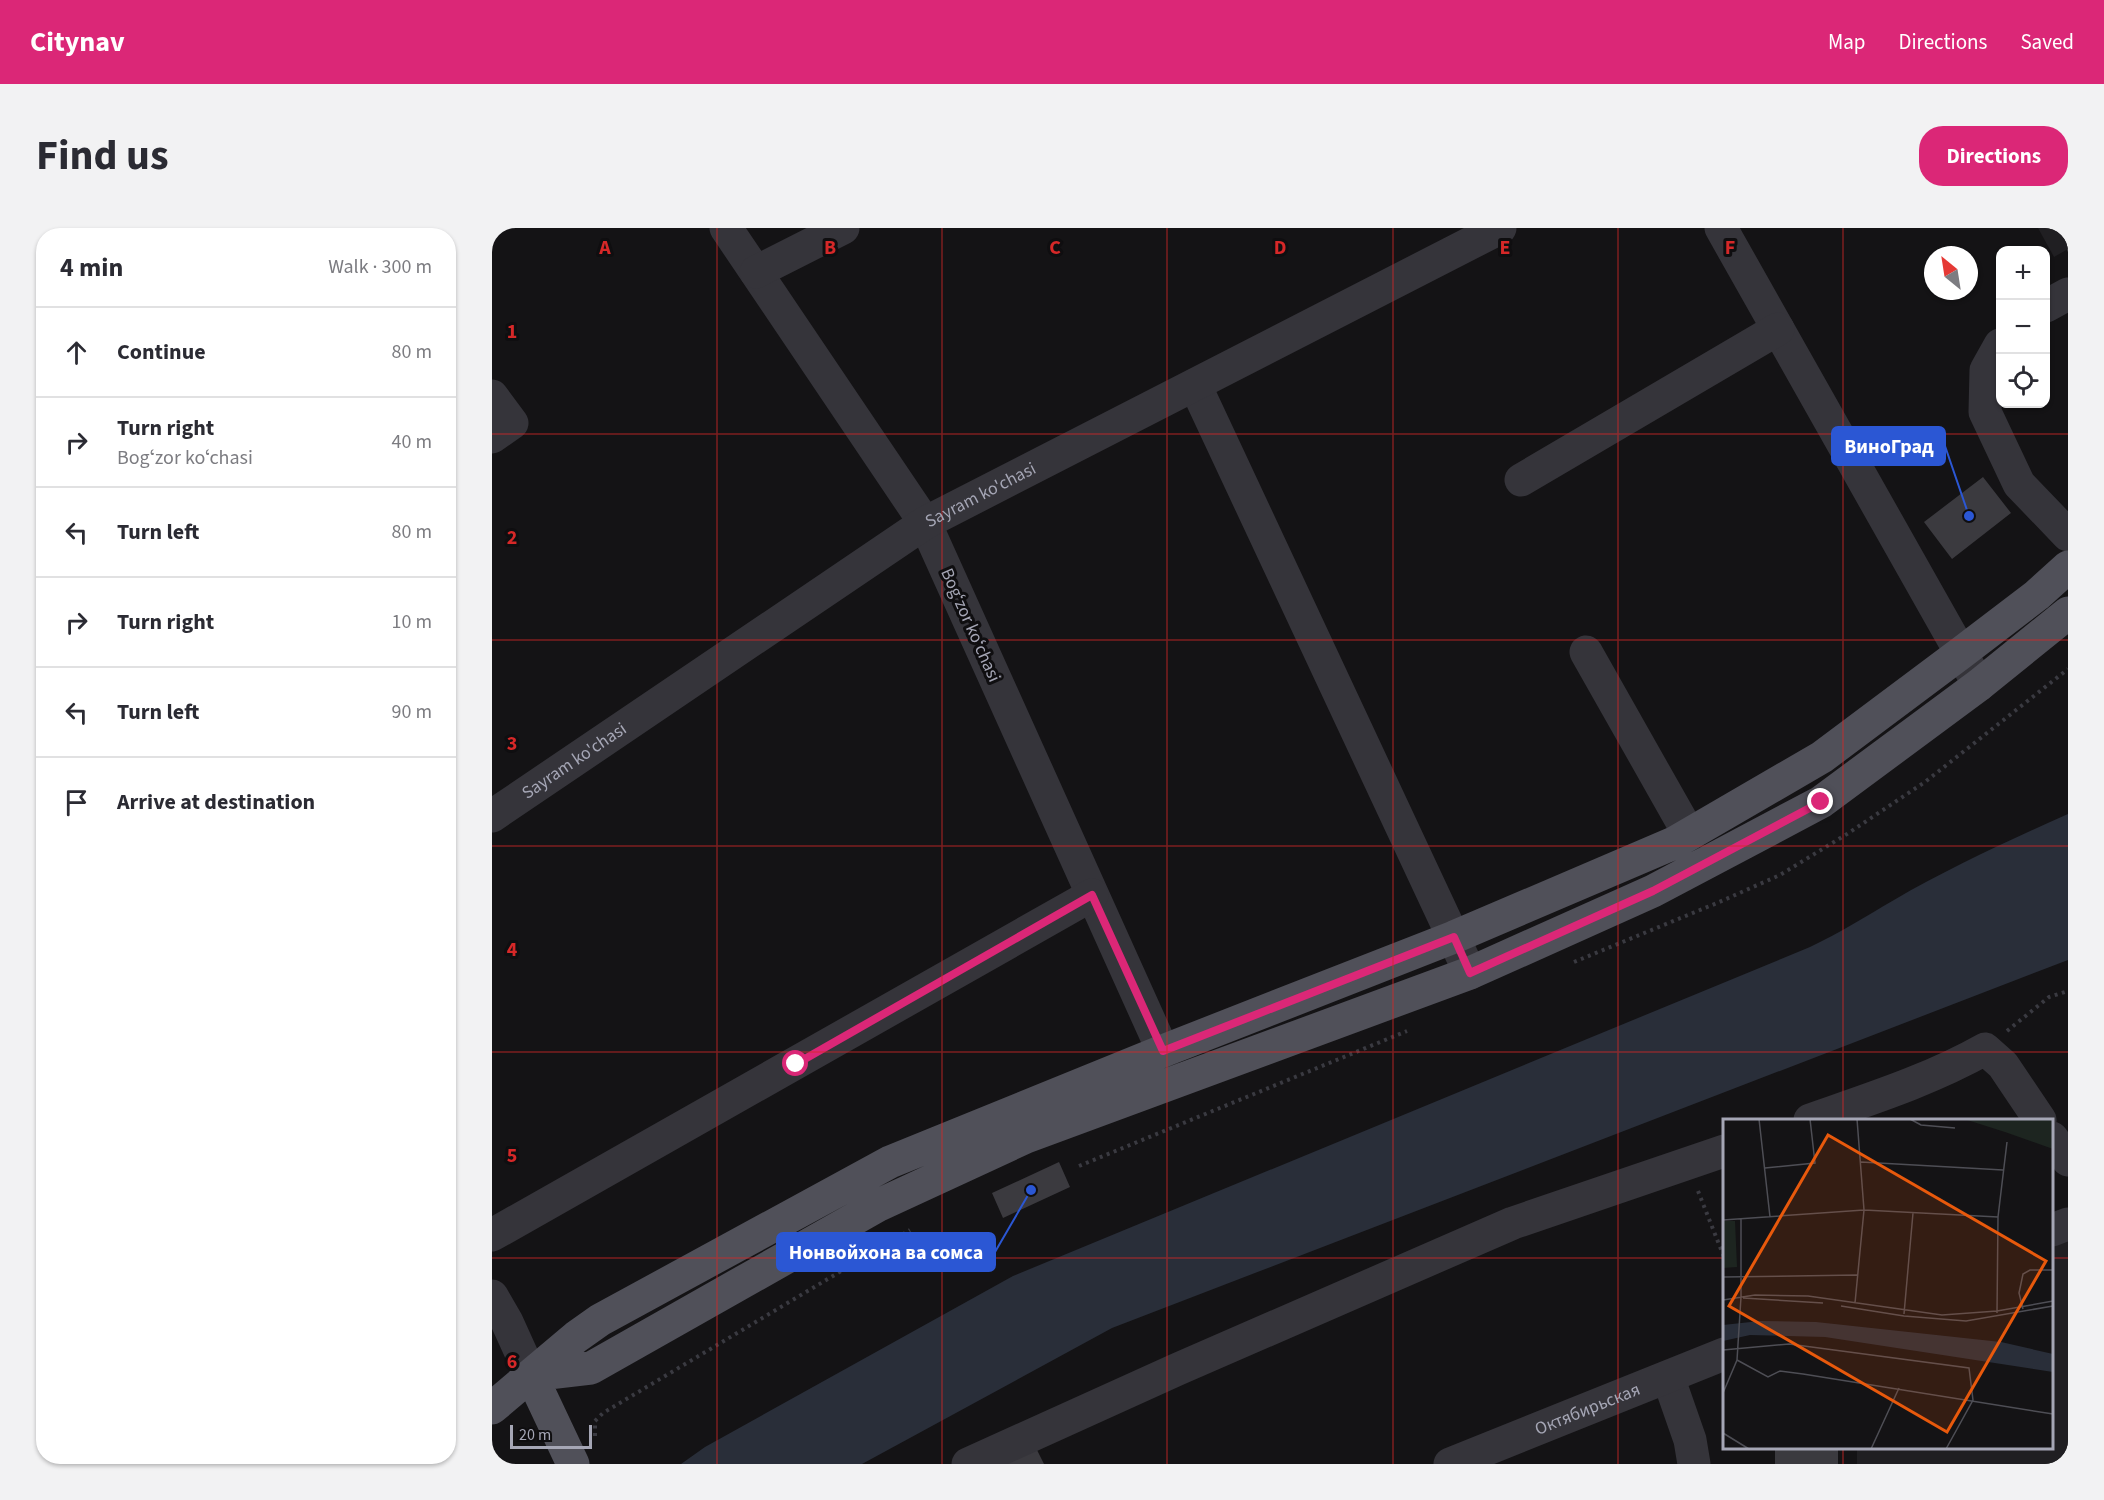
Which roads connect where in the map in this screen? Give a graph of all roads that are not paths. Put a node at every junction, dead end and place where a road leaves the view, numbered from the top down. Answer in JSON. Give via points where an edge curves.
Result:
{"nodes":[{"id":1,"x":726,"y":228,"type":"edge"},
{"id":2,"x":843,"y":228,"type":"edge"},
{"id":3,"x":1500,"y":228,"type":"edge"},
{"id":4,"x":1721,"y":228,"type":"edge"},
{"id":5,"x":756,"y":272,"type":"junction"},
{"id":6,"x":2068,"y":294,"type":"edge"},
{"id":7,"x":2050,"y":304,"type":"edge"},
{"id":8,"x":1778,"y":329,"type":"junction"},
{"id":9,"x":1996,"y":353,"type":"edge"},
{"id":10,"x":1195,"y":385,"type":"junction"},
{"id":11,"x":492,"y":396,"type":"edge"},
{"id":12,"x":492,"y":437,"type":"edge"},
{"id":13,"x":1521,"y":480,"type":"dead end"},
{"id":14,"x":925,"y":522,"type":"junction"},
{"id":15,"x":2068,"y":535,"type":"edge"},
{"id":16,"x":2068,"y":567,"type":"edge"},
{"id":17,"x":2068,"y":614,"type":"edge"},
{"id":18,"x":1586,"y":652,"type":"dead end"},
{"id":19,"x":1961,"y":653,"type":"junction"},
{"id":20,"x":1979,"y":685,"type":"junction"},
{"id":21,"x":492,"y":816,"type":"edge"},
{"id":22,"x":1689,"y":834,"type":"junction"},
{"id":23,"x":1092,"y":895,"type":"junction"},
{"id":24,"x":1454,"y":937,"type":"junction"},
{"id":25,"x":1470,"y":973,"type":"junction"},
{"id":26,"x":1163,"y":1051,"type":"junction"},
{"id":27,"x":1813,"y":1119,"type":"edge"},
{"id":28,"x":2039,"y":1119,"type":"edge"},
{"id":29,"x":2053,"y":1139,"type":"edge"},
{"id":30,"x":1723,"y":1152,"type":"edge"},
{"id":31,"x":2068,"y":1160,"type":"edge"},
{"id":32,"x":2068,"y":1224,"type":"edge"},
{"id":33,"x":2053,"y":1230,"type":"edge"},
{"id":34,"x":492,"y":1235,"type":"edge"},
{"id":35,"x":492,"y":1296,"type":"edge"},
{"id":36,"x":1723,"y":1355,"type":"edge"},
{"id":37,"x":531,"y":1375,"type":"junction"},
{"id":38,"x":1668,"y":1377,"type":"junction"},
{"id":39,"x":492,"y":1408,"type":"edge"},
{"id":40,"x":578,"y":1453,"type":"edge"},
{"id":41,"x":969,"y":1464,"type":"edge"},
{"id":42,"x":1450,"y":1464,"type":"edge"},
{"id":43,"x":1694,"y":1464,"type":"edge"}],
"edges":[{"from":1,"to":5,"type":"street","name":"Bogʻzor koʻchasi"},
{"from":2,"to":5,"type":"street"},
{"from":3,"to":10,"type":"street","name":"Sayram ko'chasi"},
{"from":4,"to":8,"type":"street"},
{"from":5,"to":14,"type":"street","name":"Bogʻzor koʻchasi"},
{"from":6,"to":7,"type":"street"},
{"from":8,"to":13,"type":"street"},
{"from":8,"to":19,"type":"street"},
{"from":9,"to":15,"type":"street","via":[[1986,370],[1985,412],[2019,484]]},
{"from":10,"to":14,"type":"street","name":"Sayram ko'chasi"},
{"from":10,"to":24,"type":"street"},
{"from":11,"to":12,"type":"street","via":[[512,423]]},
{"from":14,"to":21,"type":"street","name":"Sayram ko'chasi"},
{"from":14,"to":23,"type":"street","name":"Bogʻzor koʻchasi"},
{"from":16,"to":19,"type":"main road"},
{"from":17,"to":20,"type":"main road"},
{"from":18,"to":22,"type":"street"},
{"from":19,"to":20,"type":"street"},
{"from":19,"to":22,"type":"main road","via":[[1822,756]]},
{"from":20,"to":25,"type":"main road","via":[[1821,802],[1653,891]]},
{"from":22,"to":24,"type":"main road"},
{"from":23,"to":26,"type":"street","name":"Bogʻzor koʻchasi"},
{"from":23,"to":34,"type":"street"},
{"from":24,"to":25,"type":"street"},
{"from":24,"to":26,"type":"main road"},
{"from":25,"to":37,"type":"main road","via":[[1026,1137],[879,1205],[591,1368]]},
{"from":26,"to":37,"type":"main road","via":[[890,1162],[600,1320]]},
{"from":27,"to":28,"type":"street","via":[[1904,1088],[1985,1048],[2003,1065]]},
{"from":29,"to":31,"type":"street"},
{"from":30,"to":41,"type":"street","via":[[1513,1224]]},
{"from":32,"to":33,"type":"street"},
{"from":35,"to":37,"type":"street"},
{"from":36,"to":38,"type":"street","name":"Октябирьская"},
{"from":37,"to":39,"type":"main road"},
{"from":37,"to":40,"type":"main road"},
{"from":38,"to":42,"type":"street","name":"Октябирьская"},
{"from":38,"to":43,"type":"street","via":[[1690,1440]]}]}
